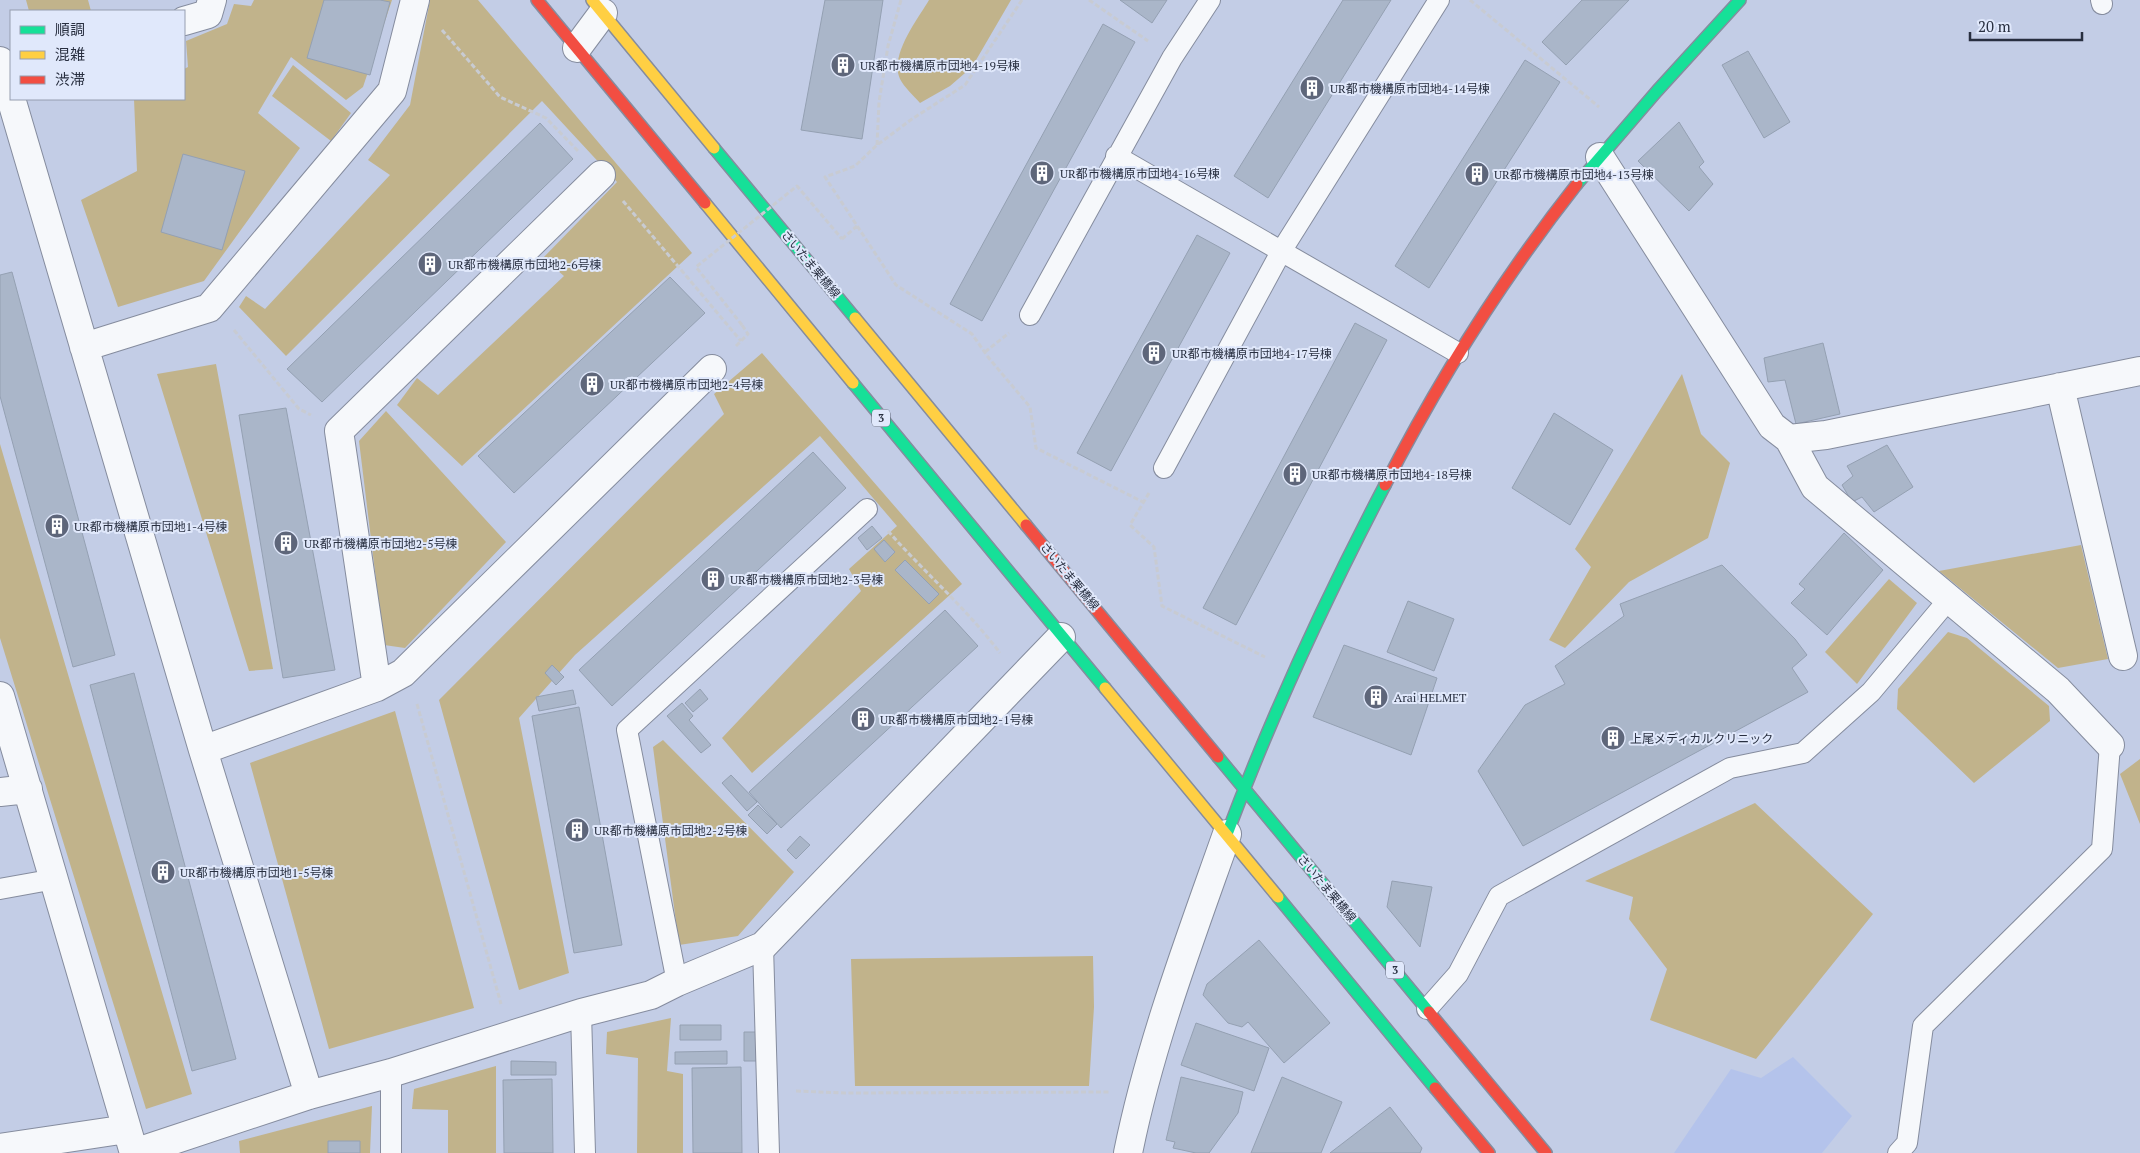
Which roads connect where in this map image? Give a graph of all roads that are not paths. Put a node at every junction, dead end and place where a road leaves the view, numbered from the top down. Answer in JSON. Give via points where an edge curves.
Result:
{"nodes":[{"id":1,"x":212,"y":0,"type":"edge"},
{"id":2,"x":415,"y":0,"type":"edge"},
{"id":3,"x":537,"y":0,"type":"edge"},
{"id":4,"x":1210,"y":0,"type":"edge"},
{"id":5,"x":1439,"y":0,"type":"edge"},
{"id":6,"x":1740,"y":0,"type":"edge"},
{"id":7,"x":602,"y":4,"type":"edge"},
{"id":8,"x":185,"y":21,"type":"edge"},
{"id":9,"x":577,"y":48,"type":"junction"},
{"id":10,"x":5,"y":68,"type":"edge"},
{"id":11,"x":10,"y":86,"type":"edge"},
{"id":12,"x":14,"y":100,"type":"edge"},
{"id":13,"x":1116,"y":156,"type":"junction"},
{"id":14,"x":1600,"y":157,"type":"junction"},
{"id":15,"x":601,"y":175,"type":"dead end"},
{"id":16,"x":1282,"y":250,"type":"junction"},
{"id":17,"x":1030,"y":315,"type":"dead end"},
{"id":18,"x":84,"y":346,"type":"junction"},
{"id":19,"x":1458,"y":353,"type":"junction"},
{"id":20,"x":712,"y":369,"type":"dead end"},
{"id":21,"x":2140,"y":371,"type":"edge"},
{"id":22,"x":2060,"y":387,"type":"junction"},
{"id":23,"x":1789,"y":439,"type":"junction"},
{"id":24,"x":1164,"y":468,"type":"road end"},
{"id":25,"x":867,"y":509,"type":"road end"},
{"id":26,"x":1949,"y":599,"type":"junction"},
{"id":27,"x":1061,"y":637,"type":"junction"},
{"id":28,"x":2123,"y":656,"type":"dead end"},
{"id":29,"x":377,"y":688,"type":"junction"},
{"id":30,"x":0,"y":696,"type":"edge"},
{"id":31,"x":2110,"y":745,"type":"joint"},
{"id":32,"x":203,"y":750,"type":"junction"},
{"id":33,"x":1244,"y":787,"type":"junction"},
{"id":34,"x":28,"y":790,"type":"junction"},
{"id":35,"x":0,"y":792,"type":"edge"},
{"id":36,"x":1227,"y":834,"type":"junction"},
{"id":37,"x":55,"y":879,"type":"junction"},
{"id":38,"x":0,"y":889,"type":"edge"},
{"id":39,"x":763,"y":946,"type":"junction"},
{"id":40,"x":677,"y":982,"type":"junction"},
{"id":41,"x":1427,"y":1009,"type":"junction"},
{"id":42,"x":581,"y":1013,"type":"junction"},
{"id":43,"x":391,"y":1073,"type":"junction"},
{"id":44,"x":309,"y":1095,"type":"junction"},
{"id":45,"x":132,"y":1145,"type":"edge"},
{"id":46,"x":0,"y":1148,"type":"edge"},
{"id":47,"x":392,"y":1153,"type":"edge"},
{"id":48,"x":585,"y":1153,"type":"edge"},
{"id":49,"x":769,"y":1153,"type":"edge"},
{"id":50,"x":1128,"y":1153,"type":"edge"},
{"id":51,"x":1489,"y":1153,"type":"edge"},
{"id":52,"x":1546,"y":1153,"type":"edge"},
{"id":53,"x":1898,"y":1153,"type":"edge"}],
"edges":[{"from":1,"to":8,"type":"street","via":[[208,14]]},
{"from":2,"to":18,"type":"street","via":[[392,91],[209,308]]},
{"from":3,"to":9,"type":"main road","number":"3"},
{"from":4,"to":13,"type":"lane","via":[[1172,58]]},
{"from":5,"to":16,"type":"lane"},
{"from":6,"to":14,"type":"main road"},
{"from":7,"to":9,"type":"street"},
{"from":7,"to":33,"type":"main road","name":"さいたま栗橋線","number":"3"},
{"from":9,"to":27,"type":"main road","number":"3"},
{"from":10,"to":11,"type":"street"},
{"from":12,"to":18,"type":"street"},
{"from":13,"to":16,"type":"lane"},
{"from":13,"to":17,"type":"lane"},
{"from":14,"to":19,"type":"main road","via":[[1527,250]]},
{"from":14,"to":23,"type":"street","via":[[1772,426]]},
{"from":15,"to":29,"type":"street","via":[[339,431]]},
{"from":16,"to":19,"type":"lane"},
{"from":16,"to":24,"type":"lane"},
{"from":18,"to":32,"type":"street"},
{"from":19,"to":33,"type":"main road","via":[[1393,467],[1319,616]]},
{"from":20,"to":29,"type":"street","via":[[403,673]]},
{"from":21,"to":22,"type":"street"},
{"from":22,"to":23,"type":"street","via":[[1826,436]]},
{"from":22,"to":28,"type":"street"},
{"from":23,"to":26,"type":"street","via":[[1815,487]]},
{"from":25,"to":40,"type":"lane","via":[[627,730]]},
{"from":26,"to":31,"type":"street","via":[[2058,690]]},
{"from":26,"to":41,"type":"lane","via":[[1872,692],[1802,753],[1730,768],[1499,896],[1458,974]]},
{"from":27,"to":36,"type":"main road","number":"3"},
{"from":27,"to":39,"type":"street"},
{"from":29,"to":32,"type":"street"},
{"from":30,"to":34,"type":"street"},
{"from":31,"to":53,"type":"lane","via":[[2102,849],[1923,1026],[1907,1142]]},
{"from":32,"to":44,"type":"street"},
{"from":33,"to":36,"type":"main road"},
{"from":33,"to":41,"type":"main road","name":"さいたま栗橋線","number":"3"},
{"from":34,"to":35,"type":"street"},
{"from":34,"to":37,"type":"street"},
{"from":36,"to":50,"type":"street","via":[[1171,992]]},
{"from":36,"to":51,"type":"main road","number":"3"},
{"from":37,"to":38,"type":"lane"},
{"from":37,"to":45,"type":"street"},
{"from":39,"to":40,"type":"street"},
{"from":39,"to":49,"type":"lane"},
{"from":40,"to":42,"type":"street","via":[[651,995]]},
{"from":41,"to":52,"type":"main road","name":"さいたま栗橋線","number":"3"},
{"from":42,"to":43,"type":"street"},
{"from":42,"to":48,"type":"lane"},
{"from":43,"to":44,"type":"street"},
{"from":43,"to":47,"type":"lane"},
{"from":44,"to":45,"type":"street"},
{"from":45,"to":46,"type":"street"}]}
